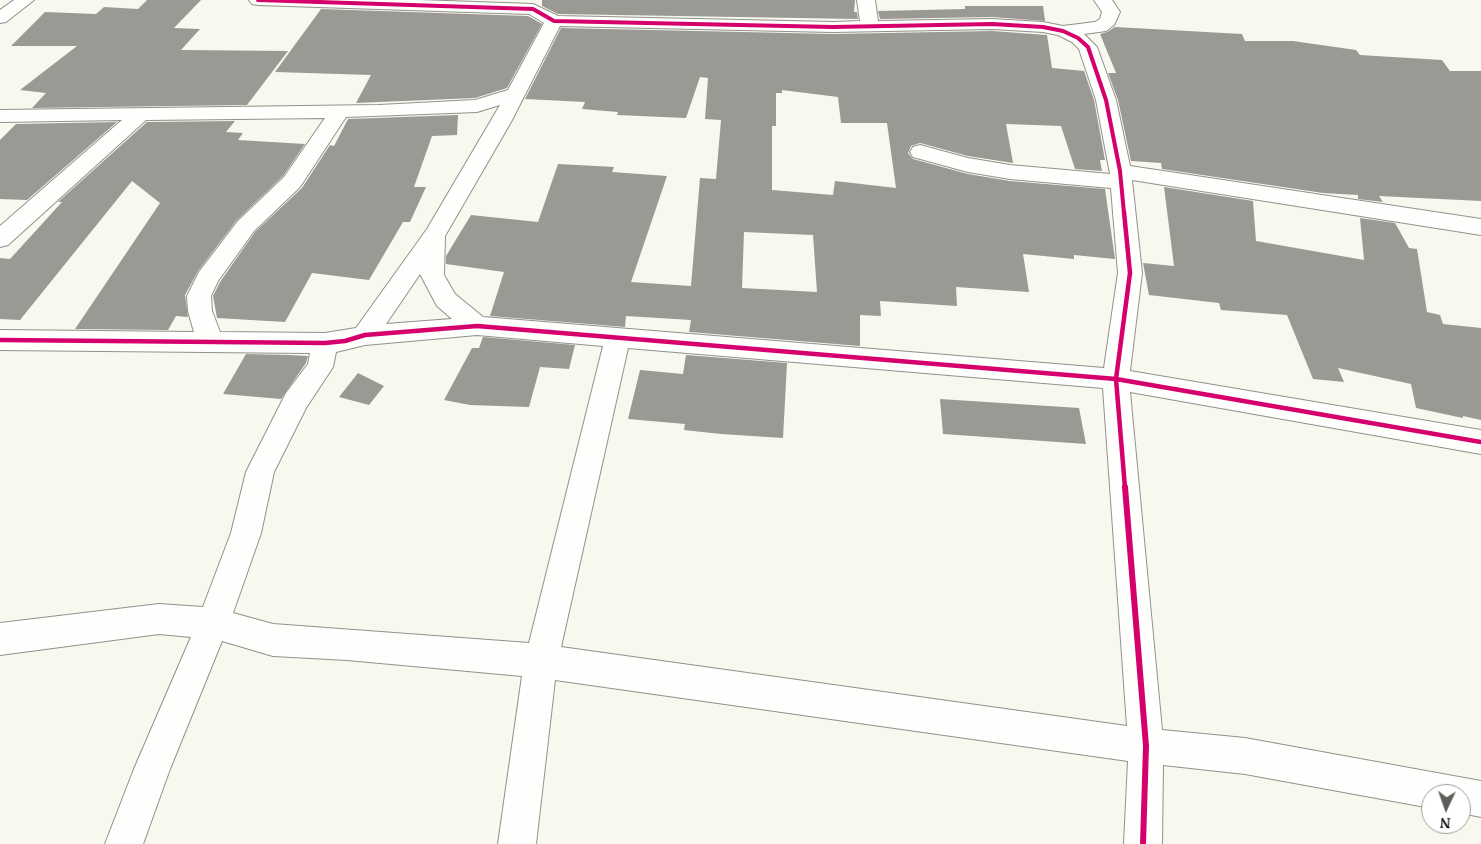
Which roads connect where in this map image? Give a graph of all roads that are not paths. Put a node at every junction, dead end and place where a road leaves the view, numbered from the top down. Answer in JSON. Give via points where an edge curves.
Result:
{"nodes":[{"id":1,"x":25,"y":0,"type":"edge"},
{"id":2,"x":258,"y":0,"type":"edge"},
{"id":3,"x":273,"y":0,"type":"edge"},
{"id":4,"x":866,"y":0,"type":"edge"},
{"id":5,"x":1103,"y":0,"type":"edge"},
{"id":6,"x":537,"y":5,"type":"edge"},
{"id":7,"x":0,"y":18,"type":"edge"},
{"id":8,"x":554,"y":21,"type":"junction"},
{"id":9,"x":870,"y":27,"type":"junction"},
{"id":10,"x":1063,"y":31,"type":"junction"},
{"id":11,"x":516,"y":94,"type":"junction"},
{"id":12,"x":478,"y":106,"type":"junction"},
{"id":13,"x":340,"y":111,"type":"junction"},
{"id":14,"x":141,"y":114,"type":"junction"},
{"id":15,"x":0,"y":116,"type":"edge"},
{"id":16,"x":501,"y":122,"type":"junction"},
{"id":17,"x":920,"y":152,"type":"dead end"},
{"id":18,"x":1120,"y":177,"type":"junction"},
{"id":19,"x":1481,"y":227,"type":"edge"},
{"id":20,"x":435,"y":234,"type":"junction"},
{"id":21,"x":0,"y":239,"type":"edge"},
{"id":22,"x":477,"y":326,"type":"junction"},
{"id":23,"x":365,"y":336,"type":"junction"},
{"id":24,"x":618,"y":336,"type":"junction"},
{"id":25,"x":0,"y":340,"type":"edge"},
{"id":26,"x":210,"y":341,"type":"junction"},
{"id":27,"x":325,"y":343,"type":"junction"},
{"id":28,"x":1116,"y":379,"type":"junction"},
{"id":29,"x":1481,"y":442,"type":"edge"},
{"id":30,"x":213,"y":623,"type":"junction"},
{"id":31,"x":0,"y":639,"type":"edge"},
{"id":32,"x":541,"y":662,"type":"junction"},
{"id":33,"x":1146,"y":746,"type":"junction"},
{"id":34,"x":1421,"y":788,"type":"edge"},
{"id":35,"x":124,"y":844,"type":"edge"},
{"id":36,"x":516,"y":844,"type":"edge"},
{"id":37,"x":1143,"y":844,"type":"edge"}],
"edges":[{"from":1,"to":7,"type":"street"},
{"from":2,"to":3,"type":"street"},
{"from":3,"to":6,"type":"street"},
{"from":4,"to":9,"type":"street"},
{"from":5,"to":10,"type":"street","via":[[1111,12],[1108,21],[1100,27]]},
{"from":6,"to":8,"type":"street"},
{"from":8,"to":9,"type":"street"},
{"from":8,"to":11,"type":"street"},
{"from":9,"to":10,"type":"street","via":[[992,24],[1043,26]]},
{"from":10,"to":18,"type":"street","via":[[1088,47],[1106,100]]},
{"from":11,"to":12,"type":"street"},
{"from":11,"to":16,"type":"street"},
{"from":12,"to":13,"type":"street"},
{"from":12,"to":16,"type":"street"},
{"from":13,"to":14,"type":"street"},
{"from":13,"to":26,"type":"street","via":[[292,182],[246,226],[207,278],[199,296],[200,311]]},
{"from":14,"to":15,"type":"street"},
{"from":14,"to":21,"type":"street"},
{"from":16,"to":20,"type":"street"},
{"from":17,"to":18,"type":"street","via":[[1010,172]]},
{"from":18,"to":19,"type":"street"},
{"from":18,"to":28,"type":"street","via":[[1130,273]]},
{"from":20,"to":22,"type":"street","via":[[432,275],[446,300]]},
{"from":20,"to":23,"type":"street"},
{"from":22,"to":23,"type":"street"},
{"from":22,"to":24,"type":"street"},
{"from":23,"to":27,"type":"street"},
{"from":24,"to":28,"type":"street"},
{"from":24,"to":32,"type":"street"},
{"from":25,"to":26,"type":"street"},
{"from":26,"to":27,"type":"street"},
{"from":27,"to":30,"type":"street","via":[[320,367],[296,401],[260,472],[246,533]]},
{"from":28,"to":29,"type":"street"},
{"from":28,"to":33,"type":"street"},
{"from":30,"to":31,"type":"street","via":[[159,619]]},
{"from":30,"to":32,"type":"street","via":[[273,640]]},
{"from":30,"to":35,"type":"street"},
{"from":32,"to":33,"type":"street"},
{"from":32,"to":36,"type":"street"},
{"from":33,"to":34,"type":"street","via":[[1245,756]]},
{"from":33,"to":37,"type":"street"}]}
